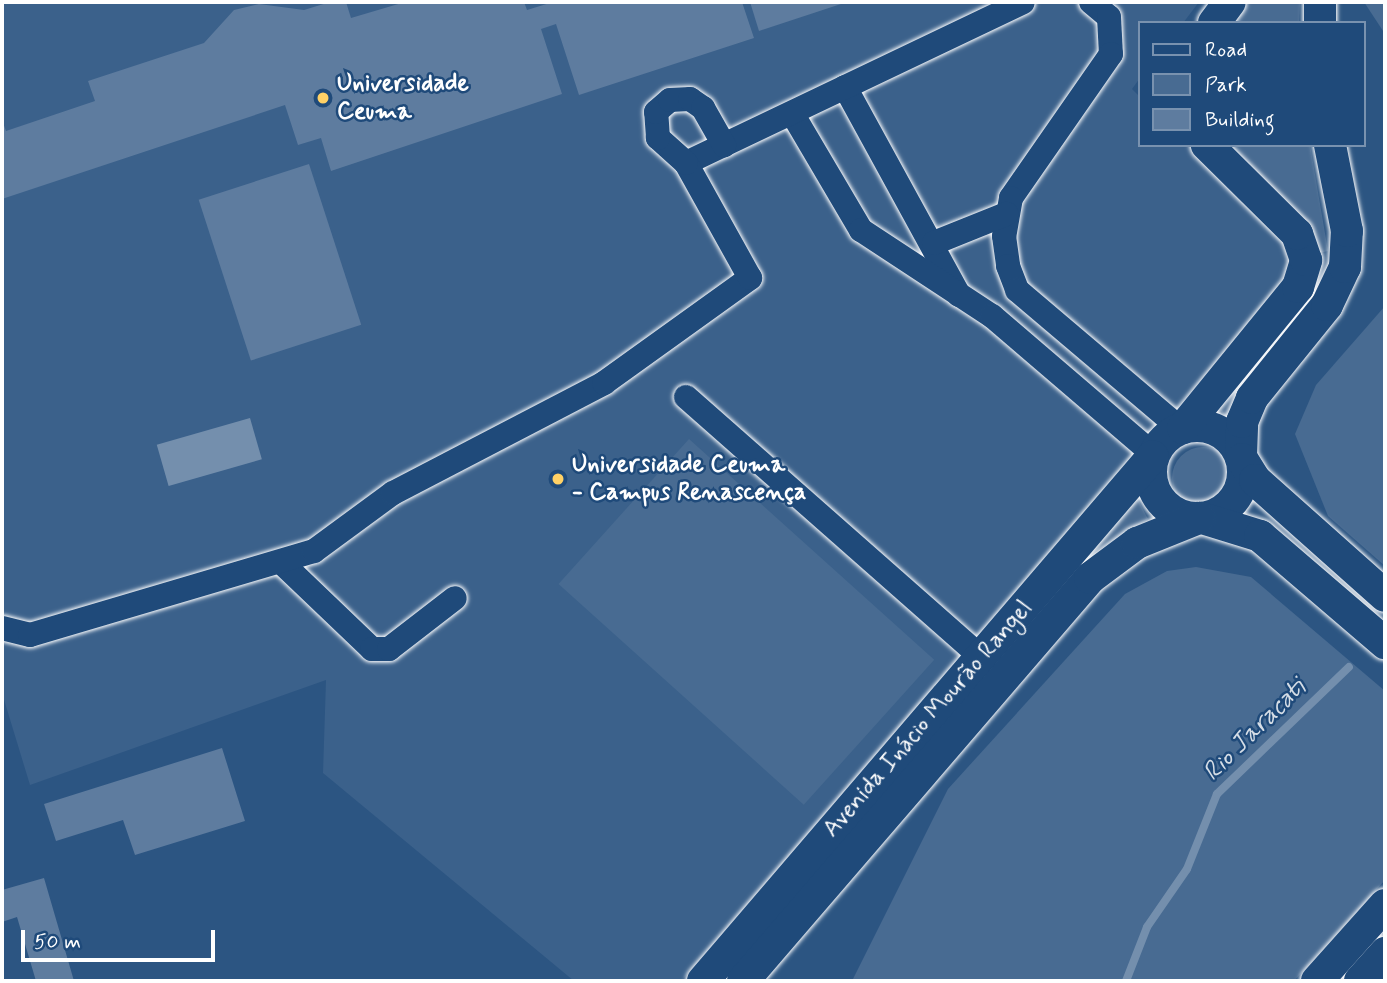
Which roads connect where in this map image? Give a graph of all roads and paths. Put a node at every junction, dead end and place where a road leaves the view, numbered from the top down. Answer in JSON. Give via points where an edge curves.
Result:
{"nodes":[{"id":1,"x":1023,"y":2,"type":"edge"},
{"id":2,"x":1091,"y":2,"type":"edge"},
{"id":3,"x":1230,"y":2,"type":"edge"},
{"id":4,"x":1320,"y":2,"type":"edge"},
{"id":5,"x":1216,"y":21,"type":"edge"},
{"id":6,"x":1320,"y":21,"type":"edge"},
{"id":7,"x":845,"y":87,"type":"junction"},
{"id":8,"x":792,"y":113,"type":"junction"},
{"id":9,"x":724,"y":145,"type":"junction"},
{"id":10,"x":1209,"y":147,"type":"edge"},
{"id":11,"x":1329,"y":147,"type":"edge"},
{"id":12,"x":686,"y":163,"type":"junction"},
{"id":13,"x":1006,"y":214,"type":"junction"},
{"id":14,"x":934,"y":243,"type":"junction"},
{"id":15,"x":959,"y":295,"type":"junction"},
{"id":16,"x":686,"y":397,"type":"dead end"},
{"id":17,"x":1182,"y":428,"type":"junction"},
{"id":18,"x":1154,"y":455,"type":"junction"},
{"id":19,"x":1241,"y":458,"type":"junction"},
{"id":20,"x":1200,"y":518,"type":"junction"},
{"id":21,"x":281,"y":562,"type":"junction"},
{"id":22,"x":1385,"y":596,"type":"edge"},
{"id":23,"x":456,"y":598,"type":"dead end"},
{"id":24,"x":2,"y":628,"type":"edge"},
{"id":25,"x":1385,"y":643,"type":"edge"},
{"id":26,"x":981,"y":657,"type":"junction"},
{"id":27,"x":1385,"y":905,"type":"edge"},
{"id":28,"x":1385,"y":953,"type":"edge"},
{"id":29,"x":703,"y":981,"type":"edge"},
{"id":30,"x":743,"y":981,"type":"edge"},
{"id":31,"x":1317,"y":981,"type":"edge"},
{"id":32,"x":1360,"y":981,"type":"edge"}],
"edges":[{"from":1,"to":7,"type":"lane"},
{"from":2,"to":13,"type":"lane","via":[[1109,17],[1111,54]]},
{"from":3,"to":5,"type":"main road"},
{"from":4,"to":6,"type":"main road"},
{"from":7,"to":8,"type":"lane"},
{"from":7,"to":14,"type":"lane"},
{"from":8,"to":9,"type":"lane"},
{"from":8,"to":15,"type":"lane","via":[[861,230]]},
{"from":9,"to":12,"type":"lane"},
{"from":9,"to":12,"type":"lane","via":[[704,108],[690,99],[670,100],[656,112],[653,128]]},
{"from":10,"to":17,"type":"main road","via":[[1297,234],[1305,272]]},
{"from":11,"to":19,"type":"main road","via":[[1347,231],[1345,267],[1327,305],[1251,398],[1242,422]]},
{"from":12,"to":21,"type":"lane","via":[[750,278],[581,397],[393,493],[327,543]]},
{"from":13,"to":14,"type":"lane"},
{"from":13,"to":17,"type":"lane","via":[[1008,266],[1017,290]]},
{"from":14,"to":15,"type":"lane"},
{"from":15,"to":18,"type":"lane"},
{"from":16,"to":26,"type":"lane"},
{"from":17,"to":18,"type":"main road"},
{"from":17,"to":19,"type":"main road","via":[[1213,429]]},
{"from":18,"to":20,"type":"main road","via":[[1157,495],[1176,513]]},
{"from":18,"to":26,"type":"main road","name":"Avenida Inácio Mourão Rangel"},
{"from":19,"to":20,"type":"main road","via":[[1236,498]]},
{"from":19,"to":22,"type":"main road","via":[[1255,480]]},
{"from":20,"to":25,"type":"main road","via":[[1260,536]]},
{"from":20,"to":30,"type":"main road","name":"Avenida Inácio Mourão Rangel","via":[[1137,543],[1090,578]]},
{"from":21,"to":23,"type":"lane","via":[[372,649],[388,649]]},
{"from":21,"to":24,"type":"lane","via":[[30,635]]},
{"from":26,"to":29,"type":"main road","name":"Avenida Inácio Mourão Rangel"},
{"from":27,"to":31,"type":"main road"},
{"from":28,"to":32,"type":"main road"}]}
